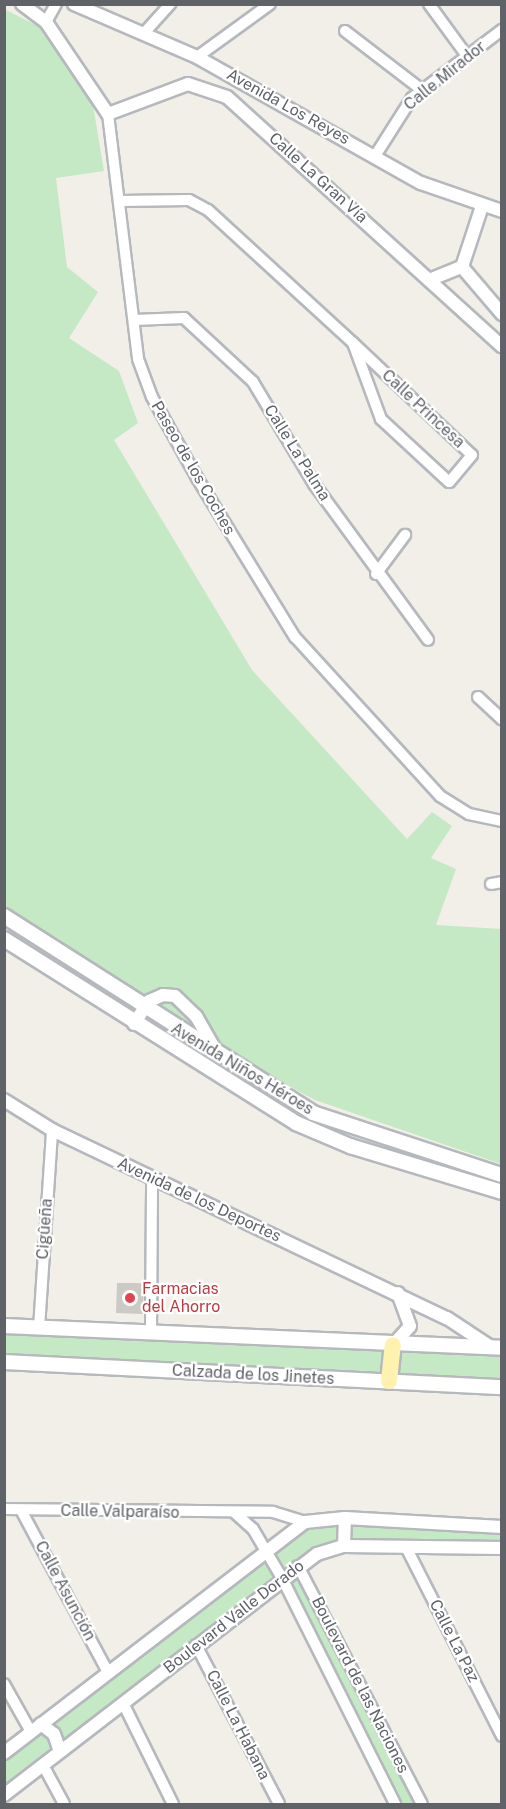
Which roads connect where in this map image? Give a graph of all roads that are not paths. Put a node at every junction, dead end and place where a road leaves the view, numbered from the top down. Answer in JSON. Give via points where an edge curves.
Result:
{"nodes":[{"id":1,"x":22,"y":4,"type":"edge"},
{"id":2,"x":56,"y":4,"type":"edge"},
{"id":3,"x":74,"y":4,"type":"edge"},
{"id":4,"x":170,"y":4,"type":"edge"},
{"id":5,"x":270,"y":4,"type":"edge"},
{"id":6,"x":429,"y":4,"type":"edge"},
{"id":7,"x":46,"y":22,"type":"junction"},
{"id":8,"x":501,"y":30,"type":"edge"},
{"id":9,"x":345,"y":31,"type":"dead end"},
{"id":10,"x":145,"y":32,"type":"junction"},
{"id":11,"x":467,"y":56,"type":"junction"},
{"id":12,"x":197,"y":57,"type":"junction"},
{"id":13,"x":422,"y":90,"type":"junction"},
{"id":14,"x":108,"y":114,"type":"junction"},
{"id":15,"x":375,"y":156,"type":"junction"},
{"id":16,"x":121,"y":201,"type":"junction"},
{"id":17,"x":482,"y":206,"type":"junction"},
{"id":18,"x":501,"y":211,"type":"edge"},
{"id":19,"x":462,"y":267,"type":"junction"},
{"id":20,"x":429,"y":280,"type":"junction"},
{"id":21,"x":501,"y":314,"type":"edge"},
{"id":22,"x":134,"y":320,"type":"junction"},
{"id":23,"x":353,"y":343,"type":"junction"},
{"id":24,"x":501,"y":346,"type":"edge"},
{"id":25,"x":405,"y":535,"type":"dead end"},
{"id":26,"x":376,"y":574,"type":"junction"},
{"id":27,"x":428,"y":640,"type":"dead end"},
{"id":28,"x":478,"y":697,"type":"dead end"},
{"id":29,"x":501,"y":719,"type":"edge"},
{"id":30,"x":501,"y":821,"type":"edge"},
{"id":31,"x":4,"y":916,"type":"edge"},
{"id":32,"x":4,"y":939,"type":"edge"},
{"id":33,"x":142,"y":1008,"type":"junction"},
{"id":34,"x":134,"y":1024,"type":"junction"},
{"id":35,"x":218,"y":1054,"type":"junction"},
{"id":36,"x":4,"y":1100,"type":"edge"},
{"id":37,"x":52,"y":1130,"type":"junction"},
{"id":38,"x":501,"y":1175,"type":"edge"},
{"id":39,"x":152,"y":1178,"type":"junction"},
{"id":40,"x":501,"y":1192,"type":"edge"},
{"id":41,"x":398,"y":1293,"type":"junction"},
{"id":42,"x":4,"y":1326,"type":"edge"},
{"id":43,"x":39,"y":1328,"type":"junction"},
{"id":44,"x":152,"y":1333,"type":"junction"},
{"id":45,"x":393,"y":1345,"type":"junction"},
{"id":46,"x":496,"y":1348,"type":"edge"},
{"id":47,"x":4,"y":1362,"type":"edge"},
{"id":48,"x":389,"y":1381,"type":"junction"},
{"id":49,"x":501,"y":1387,"type":"edge"},
{"id":50,"x":4,"y":1509,"type":"edge"},
{"id":51,"x":21,"y":1510,"type":"junction"},
{"id":52,"x":236,"y":1513,"type":"junction"},
{"id":53,"x":345,"y":1518,"type":"junction"},
{"id":54,"x":305,"y":1522,"type":"junction"},
{"id":55,"x":501,"y":1527,"type":"edge"},
{"id":56,"x":344,"y":1546,"type":"junction"},
{"id":57,"x":406,"y":1547,"type":"junction"},
{"id":58,"x":501,"y":1548,"type":"edge"},
{"id":59,"x":265,"y":1550,"type":"junction"},
{"id":60,"x":298,"y":1566,"type":"junction"},
{"id":61,"x":282,"y":1578,"type":"junction"},
{"id":62,"x":196,"y":1645,"type":"junction"},
{"id":63,"x":108,"y":1672,"type":"junction"},
{"id":64,"x":4,"y":1684,"type":"edge"},
{"id":65,"x":123,"y":1703,"type":"junction"},
{"id":66,"x":41,"y":1724,"type":"junction"},
{"id":67,"x":31,"y":1732,"type":"junction"},
{"id":68,"x":501,"y":1736,"type":"edge"},
{"id":69,"x":60,"y":1751,"type":"junction"},
{"id":70,"x":4,"y":1753,"type":"edge"},
{"id":71,"x":43,"y":1765,"type":"junction"},
{"id":72,"x":4,"y":1778,"type":"edge"},
{"id":73,"x":16,"y":1785,"type":"junction"},
{"id":74,"x":4,"y":1795,"type":"edge"},
{"id":75,"x":64,"y":1804,"type":"edge"},
{"id":76,"x":173,"y":1804,"type":"edge"},
{"id":77,"x":279,"y":1804,"type":"edge"},
{"id":78,"x":395,"y":1804,"type":"edge"},
{"id":79,"x":422,"y":1804,"type":"edge"}],
"edges":[{"from":1,"to":7,"type":"street"},
{"from":2,"to":7,"type":"street"},
{"from":3,"to":10,"type":"street","name":"Avenida Los Reyes"},
{"from":4,"to":10,"type":"street"},
{"from":5,"to":12,"type":"street"},
{"from":6,"to":11,"type":"street"},
{"from":7,"to":14,"type":"street","name":"Paseo de los Coches"},
{"from":8,"to":11,"type":"street","name":"Calle Mirador"},
{"from":9,"to":13,"type":"street"},
{"from":10,"to":12,"type":"street","name":"Avenida Los Reyes"},
{"from":11,"to":13,"type":"street","name":"Calle Mirador"},
{"from":12,"to":15,"type":"street","name":"Avenida Los Reyes"},
{"from":13,"to":15,"type":"street","name":"Calle Mirador","via":[[403,109]]},
{"from":14,"to":16,"type":"street","name":"Paseo de los Coches"},
{"from":14,"to":20,"type":"street","name":"Calle La Gran Vía","via":[[172,87],[188,84],[215,90],[296,156]]},
{"from":15,"to":17,"type":"street","name":"Avenida Los Reyes","via":[[421,183]]},
{"from":16,"to":22,"type":"street","name":"Paseo de los Coches"},
{"from":16,"to":23,"type":"street","name":"Calle Princesa","via":[[165,199],[199,204]]},
{"from":17,"to":18,"type":"street","name":"Avenida Los Reyes"},
{"from":17,"to":19,"type":"street"},
{"from":19,"to":20,"type":"street"},
{"from":19,"to":21,"type":"street"},
{"from":20,"to":24,"type":"street","name":"Calle La Gran Vía"},
{"from":22,"to":26,"type":"street","name":"Calle La Palma","via":[[184,318],[253,382],[314,484]]},
{"from":22,"to":30,"type":"street","name":"Paseo de los Coches","via":[[138,359],[152,397],[282,622],[440,796],[469,814]]},
{"from":23,"to":23,"type":"street","name":"Calle Princesa","via":[[472,455],[449,482],[381,419]]},
{"from":25,"to":26,"type":"street"},
{"from":26,"to":27,"type":"street","name":"Calle La Palma"},
{"from":28,"to":29,"type":"street"},
{"from":31,"to":33,"type":"main road","name":"Avenida Niños Héroes"},
{"from":32,"to":34,"type":"main road","name":"Avenida Niños Héroes"},
{"from":33,"to":34,"type":"street"},
{"from":33,"to":35,"type":"main road","name":"Avenida Niños Héroes"},
{"from":33,"to":35,"type":"street","via":[[163,995],[175,996],[196,1016]]},
{"from":34,"to":40,"type":"main road","name":"Avenida Niños Héroes","via":[[296,1124],[350,1146]]},
{"from":35,"to":38,"type":"main road","name":"Avenida Niños Héroes","via":[[332,1121]]},
{"from":36,"to":37,"type":"street","name":"Avenida de los Deportes"},
{"from":37,"to":39,"type":"street","name":"Avenida de los Deportes"},
{"from":37,"to":43,"type":"street","name":"Cigûeña"},
{"from":39,"to":41,"type":"street","name":"Avenida de los Deportes"},
{"from":39,"to":44,"type":"street"},
{"from":41,"to":45,"type":"street","via":[[410,1326]]},
{"from":41,"to":46,"type":"street","name":"Avenida de los Deportes"},
{"from":42,"to":43,"type":"main road"},
{"from":43,"to":44,"type":"main road"},
{"from":44,"to":45,"type":"main road"},
{"from":45,"to":46,"type":"main road"},
{"from":45,"to":48,"type":"main road"},
{"from":47,"to":48,"type":"main road","name":"Calzada de los Jinetes"},
{"from":48,"to":49,"type":"main road","name":"Calzada de los Jinetes"},
{"from":50,"to":51,"type":"street","name":"Calle Valparaíso"},
{"from":51,"to":52,"type":"street","name":"Calle Valparaíso"},
{"from":51,"to":63,"type":"street","name":"Calle Asunción"},
{"from":52,"to":54,"type":"street","name":"Calle Valparaíso","via":[[273,1512]]},
{"from":52,"to":59,"type":"street","via":[[253,1529]]},
{"from":53,"to":54,"type":"street","name":"Boulevard Valle Dorado"},
{"from":53,"to":55,"type":"street","name":"Boulevard Valle Dorado"},
{"from":53,"to":56,"type":"street"},
{"from":54,"to":59,"type":"street","name":"Boulevard Valle Dorado"},
{"from":56,"to":57,"type":"street","name":"Boulevard Valle Dorado"},
{"from":56,"to":60,"type":"street","name":"Boulevard Valle Dorado"},
{"from":57,"to":58,"type":"street","name":"Boulevard Valle Dorado"},
{"from":57,"to":68,"type":"street","name":"Calle La Paz"},
{"from":59,"to":61,"type":"street","name":"Boulevard de las Naciones"},
{"from":59,"to":63,"type":"street","name":"Boulevard Valle Dorado"},
{"from":60,"to":61,"type":"street","name":"Boulevard Valle Dorado"},
{"from":60,"to":79,"type":"street","name":"Boulevard de las Naciones"},
{"from":61,"to":62,"type":"street","name":"Boulevard Valle Dorado"},
{"from":61,"to":78,"type":"street","name":"Boulevard de las Naciones"},
{"from":62,"to":65,"type":"street","name":"Boulevard Valle Dorado"},
{"from":62,"to":77,"type":"street","name":"Calle La Habana"},
{"from":63,"to":66,"type":"street","name":"Boulevard Valle Dorado"},
{"from":64,"to":67,"type":"street"},
{"from":65,"to":69,"type":"street","name":"Boulevard Valle Dorado"},
{"from":65,"to":76,"type":"street"},
{"from":66,"to":67,"type":"street","name":"Boulevard Valle Dorado"},
{"from":66,"to":69,"type":"street","via":[[54,1734]]},
{"from":67,"to":70,"type":"street","name":"Boulevard Valle Dorado"},
{"from":69,"to":71,"type":"street","name":"Boulevard Valle Dorado"},
{"from":71,"to":73,"type":"street","name":"Boulevard Valle Dorado"},
{"from":71,"to":75,"type":"street"},
{"from":72,"to":73,"type":"street"},
{"from":73,"to":74,"type":"street","name":"Boulevard Valle Dorado"}]}
